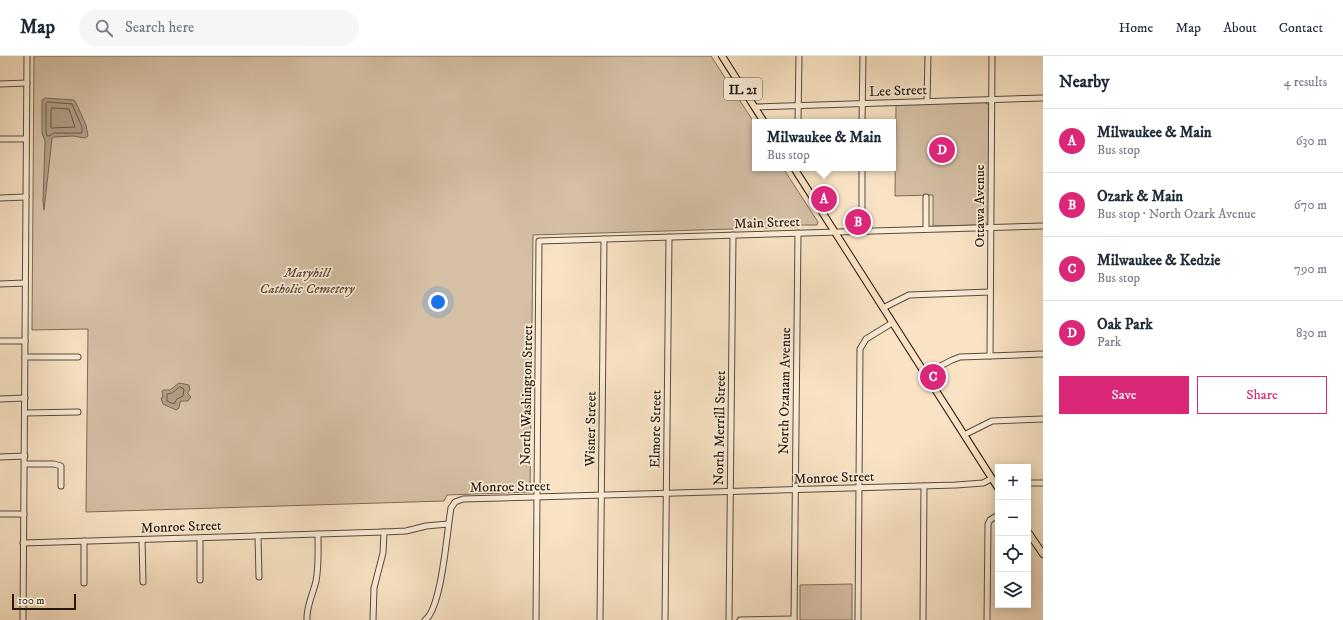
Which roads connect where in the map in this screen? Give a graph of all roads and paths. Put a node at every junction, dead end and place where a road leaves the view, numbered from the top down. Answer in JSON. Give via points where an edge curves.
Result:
{"nodes":[{"id":1,"x":27,"y":56,"type":"edge"},
{"id":2,"x":722,"y":56,"type":"edge"},
{"id":3,"x":799,"y":56,"type":"edge"},
{"id":4,"x":863,"y":56,"type":"edge"},
{"id":5,"x":928,"y":56,"type":"edge"},
{"id":6,"x":992,"y":56,"type":"edge"},
{"id":7,"x":27,"y":83,"type":"junction"},
{"id":8,"x":0,"y":84,"type":"edge"},
{"id":9,"x":1043,"y":98,"type":"edge"},
{"id":10,"x":992,"y":99,"type":"junction"},
{"id":11,"x":927,"y":101,"type":"junction"},
{"id":12,"x":863,"y":103,"type":"junction"},
{"id":13,"x":799,"y":105,"type":"junction"},
{"id":14,"x":754,"y":106,"type":"junction"},
{"id":15,"x":762,"y":119,"type":"edge"},
{"id":16,"x":798,"y":119,"type":"edge"},
{"id":17,"x":862,"y":119,"type":"edge"},
{"id":18,"x":0,"y":139,"type":"edge"},
{"id":19,"x":26,"y":139,"type":"junction"},
{"id":20,"x":796,"y":171,"type":"edge"},
{"id":21,"x":862,"y":171,"type":"edge"},
{"id":22,"x":26,"y":197,"type":"junction"},
{"id":23,"x":926,"y":197,"type":"dead end"},
{"id":24,"x":0,"y":198,"type":"edge"},
{"id":25,"x":1043,"y":226,"type":"edge"},
{"id":26,"x":991,"y":227,"type":"junction"},
{"id":27,"x":926,"y":229,"type":"junction"},
{"id":28,"x":862,"y":231,"type":"junction"},
{"id":29,"x":834,"y":232,"type":"junction"},
{"id":30,"x":798,"y":233,"type":"junction"},
{"id":31,"x":733,"y":236,"type":"junction"},
{"id":32,"x":669,"y":237,"type":"junction"},
{"id":33,"x":604,"y":239,"type":"junction"},
{"id":34,"x":539,"y":241,"type":"joint"},
{"id":35,"x":25,"y":283,"type":"junction"},
{"id":36,"x":0,"y":284,"type":"edge"},
{"id":37,"x":990,"y":292,"type":"junction"},
{"id":38,"x":883,"y":308,"type":"junction"},
{"id":39,"x":892,"y":323,"type":"junction"},
{"id":40,"x":25,"y":341,"type":"junction"},
{"id":41,"x":0,"y":342,"type":"edge"},
{"id":42,"x":1043,"y":354,"type":"edge"},
{"id":43,"x":990,"y":356,"type":"junction"},
{"id":44,"x":25,"y":357,"type":"junction"},
{"id":45,"x":78,"y":357,"type":"dead end"},
{"id":46,"x":925,"y":374,"type":"junction"},
{"id":47,"x":25,"y":398,"type":"junction"},
{"id":48,"x":0,"y":399,"type":"edge"},
{"id":49,"x":25,"y":412,"type":"junction"},
{"id":50,"x":78,"y":412,"type":"dead end"},
{"id":51,"x":1043,"y":419,"type":"edge"},
{"id":52,"x":964,"y":435,"type":"junction"},
{"id":53,"x":0,"y":456,"type":"edge"},
{"id":54,"x":25,"y":456,"type":"junction"},
{"id":55,"x":25,"y":464,"type":"junction"},
{"id":56,"x":995,"y":482,"type":"edge"},
{"id":57,"x":1031,"y":483,"type":"edge"},
{"id":58,"x":1043,"y":483,"type":"edge"},
{"id":59,"x":995,"y":484,"type":"edge"},
{"id":60,"x":61,"y":486,"type":"dead end"},
{"id":61,"x":924,"y":486,"type":"junction"},
{"id":62,"x":859,"y":488,"type":"junction"},
{"id":63,"x":795,"y":490,"type":"junction"},
{"id":64,"x":730,"y":492,"type":"junction"},
{"id":65,"x":666,"y":494,"type":"junction"},
{"id":66,"x":601,"y":496,"type":"junction"},
{"id":67,"x":537,"y":497,"type":"junction"},
{"id":68,"x":0,"y":514,"type":"edge"},
{"id":69,"x":24,"y":514,"type":"junction"},
{"id":70,"x":995,"y":517,"type":"edge"},
{"id":71,"x":448,"y":524,"type":"junction"},
{"id":72,"x":384,"y":532,"type":"junction"},
{"id":73,"x":318,"y":534,"type":"junction"},
{"id":74,"x":258,"y":536,"type":"junction"},
{"id":75,"x":1031,"y":536,"type":"edge"},
{"id":76,"x":200,"y":538,"type":"junction"},
{"id":77,"x":142,"y":540,"type":"junction"},
{"id":78,"x":84,"y":541,"type":"junction"},
{"id":79,"x":23,"y":543,"type":"junction"},
{"id":80,"x":1043,"y":554,"type":"edge"},
{"id":81,"x":258,"y":577,"type":"dead end"},
{"id":82,"x":200,"y":580,"type":"dead end"},
{"id":83,"x":143,"y":582,"type":"dead end"},
{"id":84,"x":84,"y":583,"type":"dead end"},
{"id":85,"x":428,"y":619,"type":"edge"},
{"id":86,"x":794,"y":619,"type":"edge"},
{"id":87,"x":23,"y":620,"type":"edge"},
{"id":88,"x":307,"y":620,"type":"edge"},
{"id":89,"x":373,"y":620,"type":"edge"},
{"id":90,"x":536,"y":620,"type":"edge"},
{"id":91,"x":600,"y":620,"type":"edge"},
{"id":92,"x":665,"y":620,"type":"edge"},
{"id":93,"x":729,"y":620,"type":"edge"},
{"id":94,"x":740,"y":620,"type":"edge"},
{"id":95,"x":858,"y":620,"type":"edge"},
{"id":96,"x":923,"y":620,"type":"edge"},
{"id":97,"x":987,"y":620,"type":"edge"}],
"edges":[{"from":1,"to":7,"type":"street"},
{"from":2,"to":14,"type":"main road","number":"IL 21"},
{"from":3,"to":13,"type":"street"},
{"from":4,"to":12,"type":"street"},
{"from":5,"to":11,"type":"street"},
{"from":6,"to":10,"type":"street","name":"Ottawa Avenue"},
{"from":7,"to":8,"type":"street"},
{"from":7,"to":19,"type":"street"},
{"from":9,"to":10,"type":"street","name":"Lee Street"},
{"from":10,"to":11,"type":"street","name":"Lee Street"},
{"from":10,"to":26,"type":"street","name":"Ottawa Avenue"},
{"from":11,"to":12,"type":"street","name":"Lee Street"},
{"from":12,"to":13,"type":"street","name":"Lee Street"},
{"from":12,"to":17,"type":"street"},
{"from":13,"to":14,"type":"street","name":"Lee Street"},
{"from":13,"to":16,"type":"street"},
{"from":14,"to":15,"type":"main road","number":"IL 21"},
{"from":18,"to":19,"type":"street"},
{"from":19,"to":22,"type":"street"},
{"from":20,"to":29,"type":"main road"},
{"from":21,"to":28,"type":"street"},
{"from":22,"to":24,"type":"street"},
{"from":22,"to":35,"type":"street"},
{"from":23,"to":27,"type":"street"},
{"from":25,"to":26,"type":"street","name":"Main Street"},
{"from":26,"to":27,"type":"street","name":"Main Street"},
{"from":26,"to":37,"type":"street","name":"Ottawa Avenue"},
{"from":27,"to":28,"type":"street","name":"Main Street"},
{"from":28,"to":29,"type":"street","name":"Main Street"},
{"from":29,"to":30,"type":"street","name":"Main Street"},
{"from":29,"to":38,"type":"main road"},
{"from":30,"to":31,"type":"street","name":"Main Street"},
{"from":30,"to":63,"type":"street","name":"North Ozanam Avenue"},
{"from":31,"to":32,"type":"street","name":"Main Street"},
{"from":31,"to":64,"type":"street","name":"North Merrill Street"},
{"from":32,"to":33,"type":"street","name":"Main Street"},
{"from":32,"to":65,"type":"street","name":"Elmore Street"},
{"from":33,"to":34,"type":"street","name":"Main Street"},
{"from":33,"to":66,"type":"street","name":"Wisner Street"},
{"from":34,"to":67,"type":"street","name":"North Washington Street"},
{"from":35,"to":36,"type":"street"},
{"from":35,"to":40,"type":"street"},
{"from":37,"to":38,"type":"street","via":[[909,294]]},
{"from":37,"to":43,"type":"street","name":"Ottawa Avenue"},
{"from":38,"to":39,"type":"main road"},
{"from":39,"to":46,"type":"main road"},
{"from":39,"to":62,"type":"street","via":[[866,339],[860,349]]},
{"from":40,"to":41,"type":"street"},
{"from":40,"to":44,"type":"street"},
{"from":42,"to":43,"type":"street"},
{"from":43,"to":46,"type":"street","via":[[955,358]]},
{"from":44,"to":45,"type":"street"},
{"from":44,"to":47,"type":"street"},
{"from":46,"to":52,"type":"main road"},
{"from":47,"to":48,"type":"street"},
{"from":47,"to":49,"type":"street"},
{"from":49,"to":50,"type":"street"},
{"from":49,"to":54,"type":"street"},
{"from":51,"to":52,"type":"street","via":[[992,421]]},
{"from":52,"to":56,"type":"main road"},
{"from":53,"to":54,"type":"street"},
{"from":54,"to":55,"type":"street"},
{"from":55,"to":60,"type":"street","via":[[61,466]]},
{"from":55,"to":69,"type":"street"},
{"from":57,"to":58,"type":"street"},
{"from":59,"to":61,"type":"street","name":"Monroe Street"},
{"from":61,"to":62,"type":"street","name":"Monroe Street"},
{"from":61,"to":96,"type":"street"},
{"from":62,"to":63,"type":"street","name":"Monroe Street"},
{"from":62,"to":95,"type":"street"},
{"from":63,"to":64,"type":"street","name":"Monroe Street"},
{"from":63,"to":86,"type":"street","name":"North Ozanam Avenue"},
{"from":64,"to":65,"type":"street","name":"Monroe Street"},
{"from":64,"to":93,"type":"street","name":"North Merrill Street"},
{"from":65,"to":66,"type":"street","name":"Monroe Street"},
{"from":65,"to":92,"type":"street","name":"Elmore Street"},
{"from":66,"to":67,"type":"street","name":"Monroe Street"},
{"from":66,"to":91,"type":"street","name":"Wisner Street"},
{"from":67,"to":71,"type":"street","name":"Monroe Street","via":[[458,500],[450,508]]},
{"from":67,"to":90,"type":"street","name":"North Washington Street"},
{"from":68,"to":69,"type":"street"},
{"from":69,"to":79,"type":"street"},
{"from":70,"to":97,"type":"street","via":[[988,524]]},
{"from":71,"to":72,"type":"street","name":"Monroe Street"},
{"from":71,"to":85,"type":"street","via":[[439,591]]},
{"from":72,"to":73,"type":"street","name":"Monroe Street"},
{"from":72,"to":89,"type":"street","via":[[383,553],[374,588]]},
{"from":73,"to":74,"type":"street","name":"Monroe Street"},
{"from":73,"to":88,"type":"street","via":[[319,563]]},
{"from":74,"to":76,"type":"street","name":"Monroe Street"},
{"from":74,"to":81,"type":"street"},
{"from":75,"to":80,"type":"main road"},
{"from":76,"to":77,"type":"street","name":"Monroe Street"},
{"from":76,"to":82,"type":"street"},
{"from":77,"to":78,"type":"street","name":"Monroe Street"},
{"from":77,"to":83,"type":"street"},
{"from":78,"to":79,"type":"street","name":"Monroe Street"},
{"from":78,"to":84,"type":"street"},
{"from":79,"to":87,"type":"street"},
{"from":86,"to":94,"type":"street"}]}
